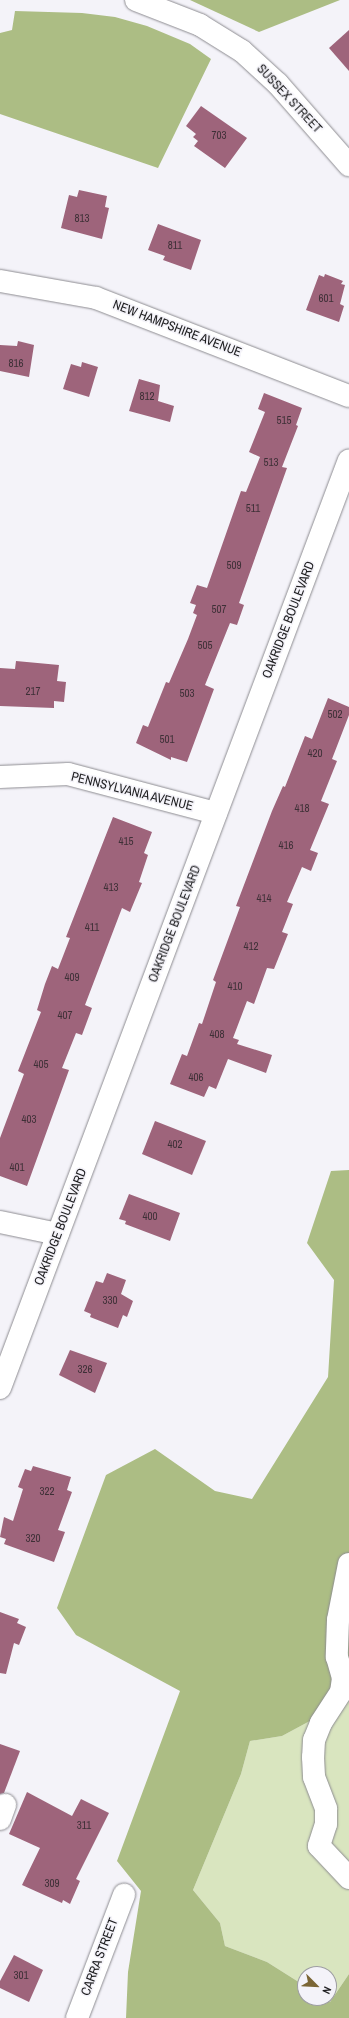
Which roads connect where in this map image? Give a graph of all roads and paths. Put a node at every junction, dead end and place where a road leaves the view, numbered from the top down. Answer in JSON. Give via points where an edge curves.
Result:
{"nodes":[{"id":1,"x":136,"y":0,"type":"edge"},
{"id":2,"x":349,"y":165,"type":"edge"},
{"id":3,"x":0,"y":281,"type":"edge"},
{"id":4,"x":349,"y":396,"type":"edge"},
{"id":5,"x":349,"y":460,"type":"edge"},
{"id":6,"x":0,"y":777,"type":"edge"},
{"id":7,"x":216,"y":813,"type":"junction"},
{"id":8,"x":0,"y":1222,"type":"edge"},
{"id":9,"x":58,"y":1234,"type":"junction"},
{"id":10,"x":0,"y":1388,"type":"edge"},
{"id":11,"x":349,"y":1564,"type":"edge"},
{"id":12,"x":349,"y":1878,"type":"edge"},
{"id":13,"x":124,"y":1895,"type":"dead end"},
{"id":14,"x":77,"y":2018,"type":"edge"}],
"edges":[{"from":1,"to":2,"type":"street","name":"SUSSEX STREET","via":[[200,24],[242,51],[278,84]]},
{"from":3,"to":4,"type":"street","name":"NEW HAMPSHIRE AVENUE","via":[[96,298]]},
{"from":5,"to":7,"type":"street","name":"OAKRIDGE BOULEVARD"},
{"from":6,"to":7,"type":"street","name":"PENNSYLVANIA AVENUE","via":[[68,774]]},
{"from":7,"to":9,"type":"street","name":"OAKRIDGE BOULEVARD"},
{"from":8,"to":9,"type":"street"},
{"from":9,"to":10,"type":"street","name":"OAKRIDGE BOULEVARD"},
{"from":11,"to":12,"type":"street","via":[[338,1620],[337,1657],[343,1678],[341,1692],[321,1723],[314,1740],[312,1757],[314,1777],[326,1809],[326,1824],[319,1846]]},
{"from":13,"to":14,"type":"street","name":"CARRA STREET"}]}
